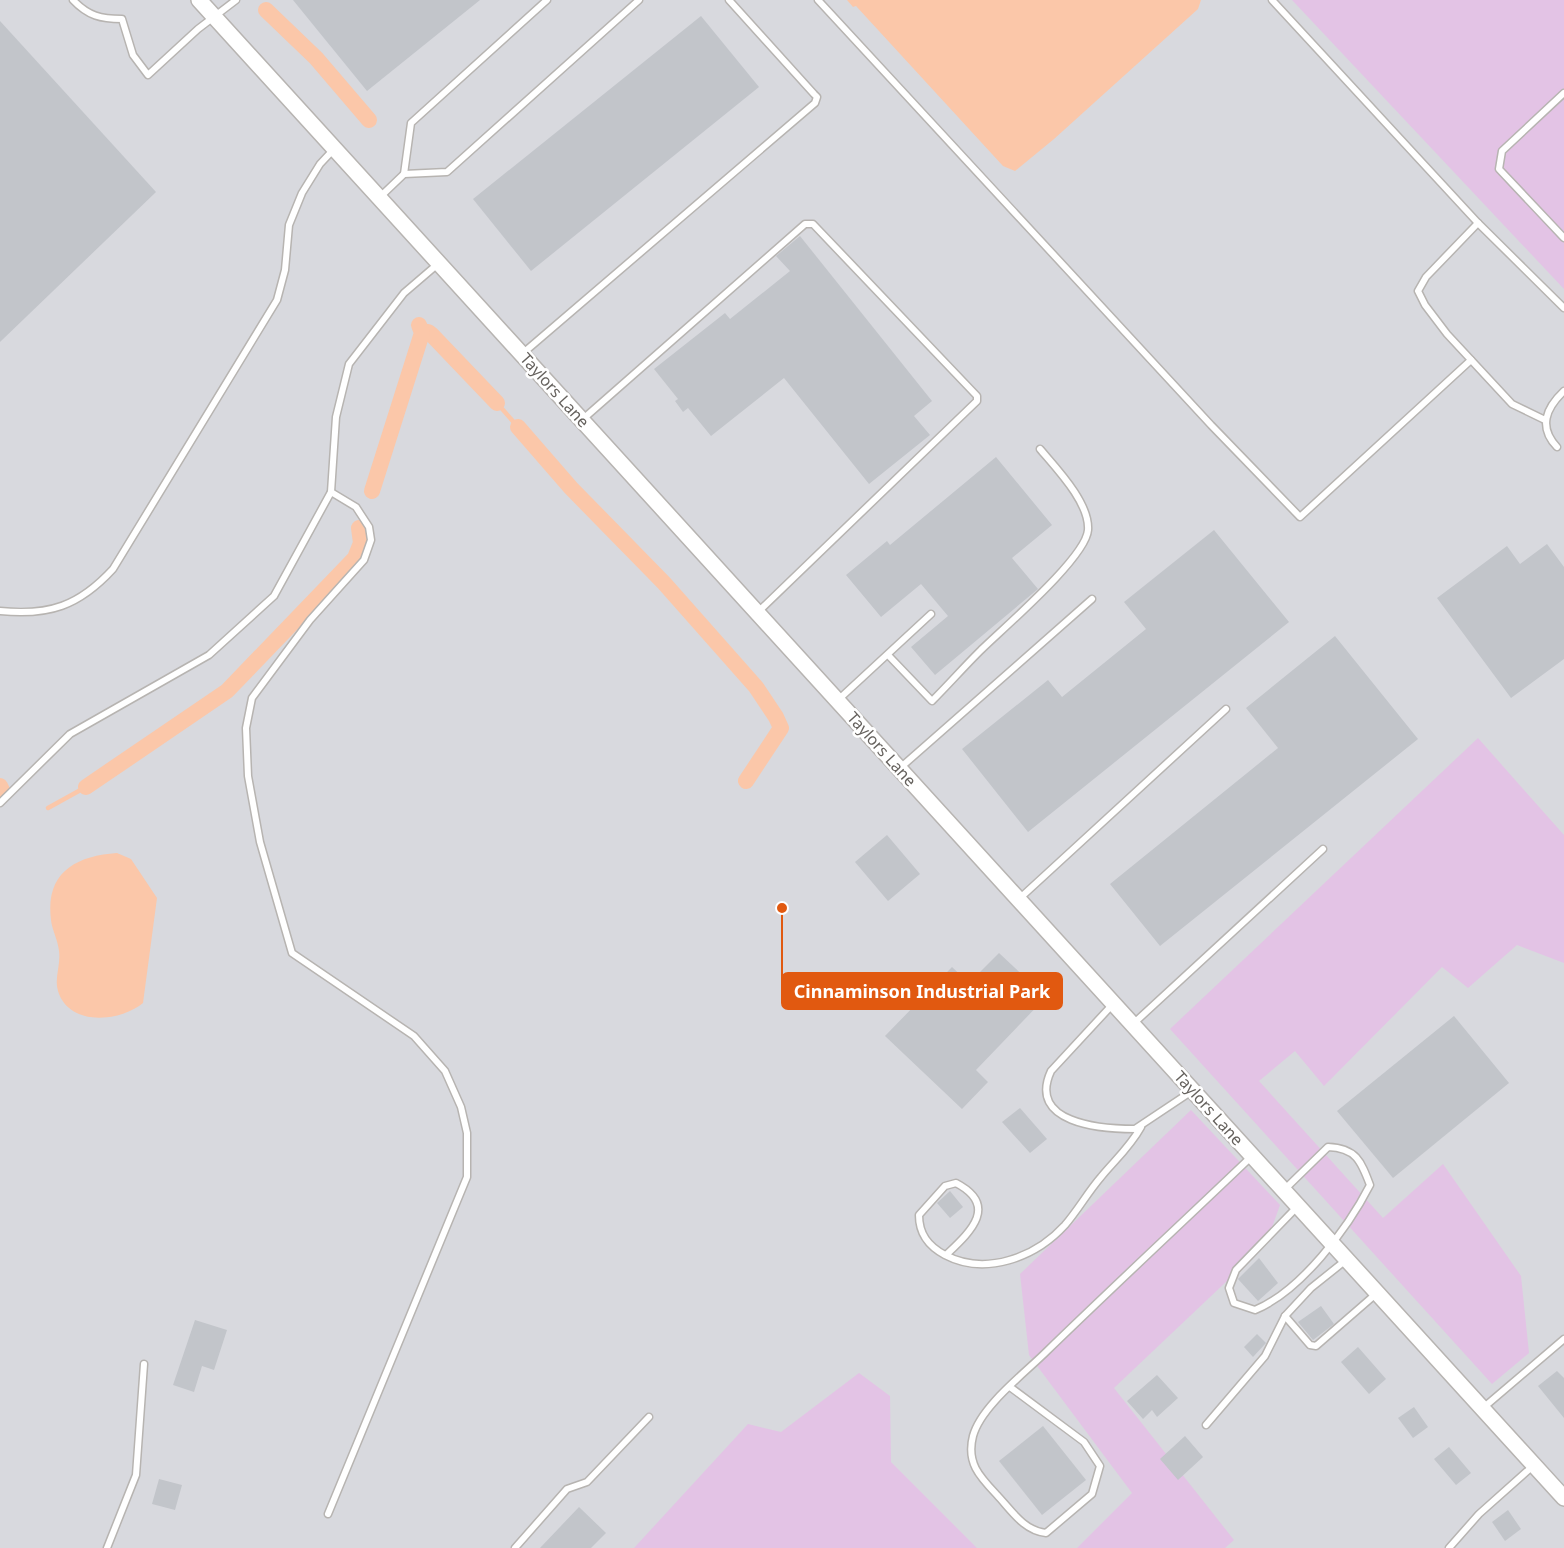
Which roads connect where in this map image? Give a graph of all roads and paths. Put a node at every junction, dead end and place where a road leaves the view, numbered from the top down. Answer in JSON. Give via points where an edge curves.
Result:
{"nodes":[{"id":1,"x":74,"y":0,"type":"edge"},
{"id":2,"x":199,"y":0,"type":"edge"},
{"id":3,"x":236,"y":0,"type":"edge"},
{"id":4,"x":548,"y":0,"type":"edge"},
{"id":5,"x":639,"y":0,"type":"edge"},
{"id":6,"x":729,"y":0,"type":"edge"},
{"id":7,"x":818,"y":0,"type":"edge"},
{"id":8,"x":1272,"y":0,"type":"edge"},
{"id":9,"x":216,"y":18,"type":"junction"},
{"id":10,"x":1564,"y":93,"type":"edge"},
{"id":11,"x":335,"y":148,"type":"junction"},
{"id":12,"x":404,"y":174,"type":"junction"},
{"id":13,"x":379,"y":197,"type":"junction"},
{"id":14,"x":1478,"y":223,"type":"junction"},
{"id":15,"x":1564,"y":238,"type":"edge"},
{"id":16,"x":439,"y":263,"type":"junction"},
{"id":17,"x":1564,"y":308,"type":"edge"},
{"id":18,"x":522,"y":354,"type":"junction"},
{"id":19,"x":1471,"y":360,"type":"junction"},
{"id":20,"x":1564,"y":391,"type":"edge"},
{"id":21,"x":582,"y":419,"type":"junction"},
{"id":22,"x":1545,"y":420,"type":"junction"},
{"id":23,"x":1557,"y":447,"type":"dead end"},
{"id":24,"x":1040,"y":449,"type":"dead end"},
{"id":25,"x":331,"y":492,"type":"junction"},
{"id":26,"x":1092,"y":599,"type":"dead end"},
{"id":27,"x":0,"y":611,"type":"edge"},
{"id":28,"x":757,"y":612,"type":"junction"},
{"id":29,"x":931,"y":614,"type":"dead end"},
{"id":30,"x":888,"y":655,"type":"junction"},
{"id":31,"x":838,"y":701,"type":"junction"},
{"id":32,"x":1226,"y":709,"type":"dead end"},
{"id":33,"x":899,"y":768,"type":"junction"},
{"id":34,"x":0,"y":803,"type":"edge"},
{"id":35,"x":1323,"y":849,"type":"dead end"},
{"id":36,"x":1019,"y":900,"type":"junction"},
{"id":37,"x":1114,"y":1004,"type":"junction"},
{"id":38,"x":1133,"y":1025,"type":"junction"},
{"id":39,"x":1193,"y":1090,"type":"junction"},
{"id":40,"x":1141,"y":1127,"type":"junction"},
{"id":41,"x":1252,"y":1156,"type":"junction"},
{"id":42,"x":1284,"y":1190,"type":"junction"},
{"id":43,"x":1298,"y":1206,"type":"junction"},
{"id":44,"x":1333,"y":1245,"type":"junction"},
{"id":45,"x":946,"y":1255,"type":"junction"},
{"id":46,"x":1347,"y":1259,"type":"junction"},
{"id":47,"x":1377,"y":1293,"type":"junction"},
{"id":48,"x":1285,"y":1316,"type":"junction"},
{"id":49,"x":1564,"y":1339,"type":"edge"},
{"id":50,"x":144,"y":1364,"type":"dead end"},
{"id":51,"x":1010,"y":1387,"type":"junction"},
{"id":52,"x":1483,"y":1409,"type":"junction"},
{"id":53,"x":649,"y":1417,"type":"dead end"},
{"id":54,"x":1206,"y":1425,"type":"dead end"},
{"id":55,"x":1534,"y":1465,"type":"junction"},
{"id":56,"x":1564,"y":1498,"type":"edge"},
{"id":57,"x":328,"y":1515,"type":"dead end"},
{"id":58,"x":107,"y":1548,"type":"edge"},
{"id":59,"x":515,"y":1548,"type":"edge"},
{"id":60,"x":1449,"y":1548,"type":"edge"}],
"edges":[{"from":1,"to":9,"type":"lane","via":[[84,12],[101,19],[122,19],[133,55],[148,75],[198,29]]},
{"from":2,"to":9,"type":"street","name":"Taylors Lane"},
{"from":3,"to":9,"type":"lane"},
{"from":4,"to":12,"type":"lane","via":[[411,123]]},
{"from":5,"to":12,"type":"lane","via":[[447,172]]},
{"from":6,"to":18,"type":"lane","via":[[817,97],[815,104]]},
{"from":7,"to":19,"type":"lane","via":[[1300,517]]},
{"from":8,"to":14,"type":"lane"},
{"from":9,"to":11,"type":"street","name":"Taylors Lane"},
{"from":10,"to":15,"type":"lane","via":[[1502,151],[1499,169]]},
{"from":11,"to":13,"type":"street","name":"Taylors Lane"},
{"from":11,"to":27,"type":"lane","via":[[302,193],[289,225],[285,270],[277,300],[113,569],[95,589],[68,605],[30,614]]},
{"from":12,"to":13,"type":"lane"},
{"from":13,"to":16,"type":"street","name":"Taylors Lane"},
{"from":14,"to":17,"type":"lane"},
{"from":14,"to":19,"type":"lane","via":[[1418,291],[1447,334]]},
{"from":16,"to":18,"type":"street","name":"Taylors Lane"},
{"from":16,"to":25,"type":"lane","via":[[404,293],[349,364],[336,417]]},
{"from":18,"to":21,"type":"street","name":"Taylors Lane"},
{"from":19,"to":22,"type":"lane","via":[[1512,404]]},
{"from":20,"to":22,"type":"lane","via":[[1548,409]]},
{"from":21,"to":28,"type":"street","name":"Taylors Lane"},
{"from":21,"to":28,"type":"lane","via":[[805,224],[813,224],[977,396],[977,401]]},
{"from":22,"to":23,"type":"lane","via":[[1548,438]]},
{"from":24,"to":30,"type":"lane","via":[[1072,488],[1084,511],[1088,530],[1083,543],[1057,578],[932,701]]},
{"from":25,"to":34,"type":"lane","via":[[274,596],[209,655],[70,734]]},
{"from":25,"to":57,"type":"lane","via":[[356,507],[369,527],[371,540],[364,560],[310,620],[252,698],[246,728],[248,776],[260,842],[292,952],[414,1036],[445,1071],[461,1107],[467,1133],[467,1177]]},
{"from":26,"to":33,"type":"lane"},
{"from":28,"to":31,"type":"street","name":"Taylors Lane"},
{"from":29,"to":30,"type":"lane"},
{"from":30,"to":31,"type":"lane"},
{"from":31,"to":33,"type":"street","name":"Taylors Lane"},
{"from":32,"to":36,"type":"lane"},
{"from":33,"to":36,"type":"street","name":"Taylors Lane"},
{"from":35,"to":38,"type":"lane"},
{"from":36,"to":37,"type":"street","name":"Taylors Lane"},
{"from":37,"to":38,"type":"street","name":"Taylors Lane"},
{"from":37,"to":40,"type":"lane","via":[[1051,1071],[1046,1092],[1054,1111],[1064,1118],[1129,1129]]},
{"from":38,"to":39,"type":"street","name":"Taylors Lane"},
{"from":39,"to":40,"type":"lane"},
{"from":39,"to":41,"type":"street","name":"Taylors Lane"},
{"from":40,"to":45,"type":"lane","via":[[1064,1227],[1042,1245],[1013,1260],[991,1265],[958,1261]]},
{"from":41,"to":42,"type":"street","name":"Taylors Lane"},
{"from":41,"to":51,"type":"lane"},
{"from":42,"to":43,"type":"street","name":"Taylors Lane"},
{"from":42,"to":44,"type":"lane","via":[[1328,1147],[1343,1148],[1362,1161],[1371,1185]]},
{"from":43,"to":44,"type":"street","name":"Taylors Lane"},
{"from":43,"to":44,"type":"lane","via":[[1236,1270],[1229,1288],[1234,1303],[1255,1310],[1266,1305]]},
{"from":44,"to":46,"type":"street","name":"Taylors Lane"},
{"from":45,"to":45,"type":"lane","via":[[923,1238],[919,1215],[945,1186],[956,1183],[966,1188],[979,1212],[977,1222]]},
{"from":46,"to":47,"type":"street","name":"Taylors Lane"},
{"from":46,"to":48,"type":"lane","via":[[1311,1288]]},
{"from":47,"to":48,"type":"lane","via":[[1316,1346],[1310,1345]]},
{"from":47,"to":52,"type":"street","name":"Taylors Lane"},
{"from":48,"to":54,"type":"lane","via":[[1265,1356]]},
{"from":49,"to":52,"type":"lane"},
{"from":50,"to":58,"type":"lane","via":[[136,1475]]},
{"from":51,"to":51,"type":"lane","via":[[1084,1442],[1100,1466],[1092,1494],[1046,1533],[1022,1523],[977,1473],[972,1462],[973,1437],[980,1419]]},
{"from":52,"to":55,"type":"street","name":"Taylors Lane"},
{"from":53,"to":59,"type":"lane","via":[[587,1482],[567,1489]]},
{"from":55,"to":56,"type":"street","name":"Taylors Lane"},
{"from":55,"to":60,"type":"lane","via":[[1479,1514]]}]}
